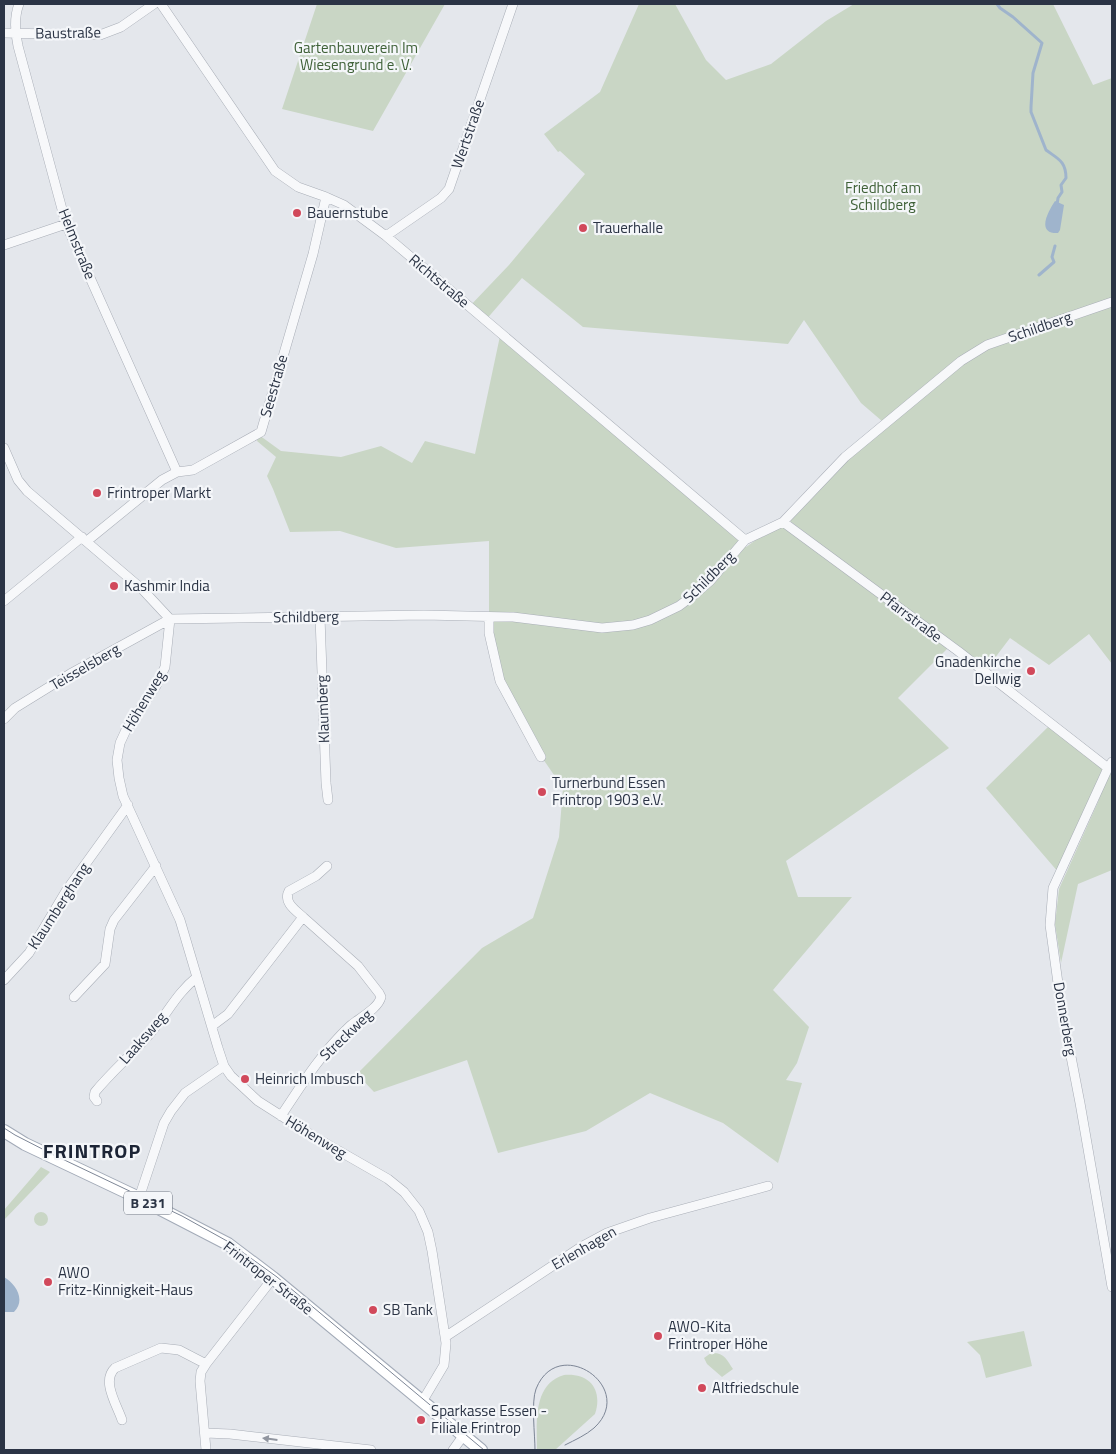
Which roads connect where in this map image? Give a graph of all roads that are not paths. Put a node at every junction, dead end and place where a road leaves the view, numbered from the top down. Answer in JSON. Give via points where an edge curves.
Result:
{"nodes":[{"id":1,"x":19,"y":4,"type":"edge"},
{"id":2,"x":154,"y":4,"type":"edge"},
{"id":3,"x":161,"y":4,"type":"edge"},
{"id":4,"x":513,"y":4,"type":"edge"},
{"id":5,"x":4,"y":33,"type":"edge"},
{"id":6,"x":16,"y":33,"type":"junction"},
{"id":7,"x":326,"y":197,"type":"junction"},
{"id":8,"x":66,"y":224,"type":"junction"},
{"id":9,"x":386,"y":236,"type":"junction"},
{"id":10,"x":4,"y":245,"type":"edge"},
{"id":11,"x":1112,"y":302,"type":"edge"},
{"id":12,"x":4,"y":448,"type":"edge"},
{"id":13,"x":177,"y":472,"type":"junction"},
{"id":14,"x":783,"y":522,"type":"junction"},
{"id":15,"x":84,"y":539,"type":"junction"},
{"id":16,"x":745,"y":540,"type":"junction"},
{"id":17,"x":4,"y":601,"type":"edge"},
{"id":18,"x":489,"y":616,"type":"junction"},
{"id":19,"x":320,"y":617,"type":"junction"},
{"id":20,"x":170,"y":619,"type":"junction"},
{"id":21,"x":4,"y":719,"type":"edge"},
{"id":22,"x":541,"y":757,"type":"dead end"},
{"id":23,"x":1110,"y":765,"type":"edge"},
{"id":24,"x":328,"y":800,"type":"dead end"},
{"id":25,"x":128,"y":805,"type":"junction"},
{"id":26,"x":156,"y":866,"type":"junction"},
{"id":27,"x":327,"y":866,"type":"dead end"},
{"id":28,"x":303,"y":917,"type":"junction"},
{"id":29,"x":196,"y":977,"type":"junction"},
{"id":30,"x":4,"y":980,"type":"edge"},
{"id":31,"x":74,"y":996,"type":"dead end"},
{"id":32,"x":212,"y":1026,"type":"junction"},
{"id":33,"x":224,"y":1066,"type":"junction"},
{"id":34,"x":96,"y":1101,"type":"dead end"},
{"id":35,"x":281,"y":1116,"type":"junction"},
{"id":36,"x":4,"y":1131,"type":"edge"},
{"id":37,"x":768,"y":1186,"type":"dead end"},
{"id":38,"x":139,"y":1198,"type":"junction"},
{"id":39,"x":273,"y":1278,"type":"junction"},
{"id":40,"x":1112,"y":1287,"type":"edge"},
{"id":41,"x":445,"y":1337,"type":"junction"},
{"id":42,"x":206,"y":1364,"type":"junction"},
{"id":43,"x":422,"y":1402,"type":"junction"},
{"id":44,"x":122,"y":1420,"type":"dead end"},
{"id":45,"x":205,"y":1433,"type":"junction"},
{"id":46,"x":463,"y":1436,"type":"junction"},
{"id":47,"x":206,"y":1450,"type":"edge"},
{"id":48,"x":371,"y":1450,"type":"edge"},
{"id":49,"x":453,"y":1450,"type":"edge"},
{"id":50,"x":481,"y":1450,"type":"edge"}],
"edges":[{"from":1,"to":6,"type":"street","name":"Helmstraße"},
{"from":2,"to":6,"type":"street","name":"Baustraße","via":[[121,27],[100,35]]},
{"from":3,"to":7,"type":"street","name":"Richtstraße","via":[[275,171],[298,187]]},
{"from":4,"to":9,"type":"street","name":"Wertstraße","via":[[449,189]]},
{"from":5,"to":6,"type":"street","name":"Baustraße"},
{"from":6,"to":8,"type":"street","name":"Helmstraße"},
{"from":7,"to":9,"type":"street","name":"Richtstraße","via":[[361,216]]},
{"from":7,"to":13,"type":"street","name":"Seestraße","via":[[261,432],[193,470]]},
{"from":8,"to":10,"type":"street"},
{"from":8,"to":13,"type":"street","name":"Helmstraße"},
{"from":9,"to":16,"type":"street","name":"Richtstraße"},
{"from":11,"to":14,"type":"street","name":"Schildberg","via":[[987,345],[961,361],[845,457]]},
{"from":12,"to":15,"type":"street","via":[[18,480],[27,491]]},
{"from":13,"to":15,"type":"street","name":"Seestraße"},
{"from":14,"to":16,"type":"street","name":"Schildberg"},
{"from":14,"to":23,"type":"street","name":"Pfarrstraße"},
{"from":15,"to":17,"type":"street","name":"Seestraße"},
{"from":15,"to":20,"type":"street","via":[[142,589]]},
{"from":16,"to":18,"type":"street","name":"Schildberg","via":[[695,594],[650,620],[602,628]]},
{"from":18,"to":19,"type":"street","name":"Schildberg"},
{"from":18,"to":22,"type":"street","via":[[488,633],[500,681]]},
{"from":19,"to":20,"type":"street","name":"Schildberg"},
{"from":19,"to":24,"type":"street","name":"Klaumberg"},
{"from":20,"to":21,"type":"street","name":"Teisselsberg","via":[[70,674],[15,708]]},
{"from":20,"to":25,"type":"street","name":"Höhenweg","via":[[165,667],[126,730],[118,751],[118,778]]},
{"from":23,"to":40,"type":"street","name":"Donnerberg","via":[[1053,888],[1050,925]]},
{"from":25,"to":26,"type":"street","name":"Höhenweg"},
{"from":25,"to":30,"type":"street","name":"Klaumberghang","via":[[66,891],[29,953]]},
{"from":26,"to":29,"type":"street","name":"Höhenweg","via":[[180,920]]},
{"from":26,"to":31,"type":"street","via":[[114,920],[105,964]]},
{"from":27,"to":28,"type":"street","name":"Streckweg","via":[[287,895],[290,904]]},
{"from":28,"to":32,"type":"street","via":[[228,1014]]},
{"from":28,"to":35,"type":"street","name":"Streckweg","via":[[358,966],[381,997],[328,1048]]},
{"from":29,"to":32,"type":"street","name":"Höhenweg"},
{"from":29,"to":34,"type":"street","name":"Laaksweg","via":[[180,992],[160,1022],[95,1092]]},
{"from":32,"to":33,"type":"street","name":"Höhenweg"},
{"from":33,"to":35,"type":"street","name":"Höhenweg","via":[[249,1094]]},
{"from":33,"to":38,"type":"street","via":[[191,1088],[170,1111]]},
{"from":35,"to":41,"type":"street","name":"Höhenweg","via":[[388,1179],[415,1205],[430,1239]]},
{"from":36,"to":38,"type":"main road","name":"Frintroper Straße","number":"B 231","via":[[24,1144]]},
{"from":37,"to":41,"type":"street","name":"Erlenhagen","via":[[607,1233]]},
{"from":38,"to":39,"type":"main road","name":"Frintroper Straße","number":"B 231","via":[[228,1244]]},
{"from":39,"to":42,"type":"street"},
{"from":39,"to":43,"type":"main road","name":"Frintroper Straße","number":"B 231"},
{"from":41,"to":43,"type":"street","name":"Höhenweg","via":[[444,1365]]},
{"from":42,"to":44,"type":"street","via":[[179,1350],[160,1348],[115,1368],[108,1382]]},
{"from":42,"to":45,"type":"street","via":[[200,1381]]},
{"from":43,"to":46,"type":"main road","name":"Frintroper Straße","number":"B 231"},
{"from":45,"to":47,"type":"street"},
{"from":48,"to":45,"type":"street","one_way":true},
{"from":46,"to":49,"type":"street"},
{"from":46,"to":50,"type":"main road","name":"Frintroper Straße","number":"B 231"}]}
